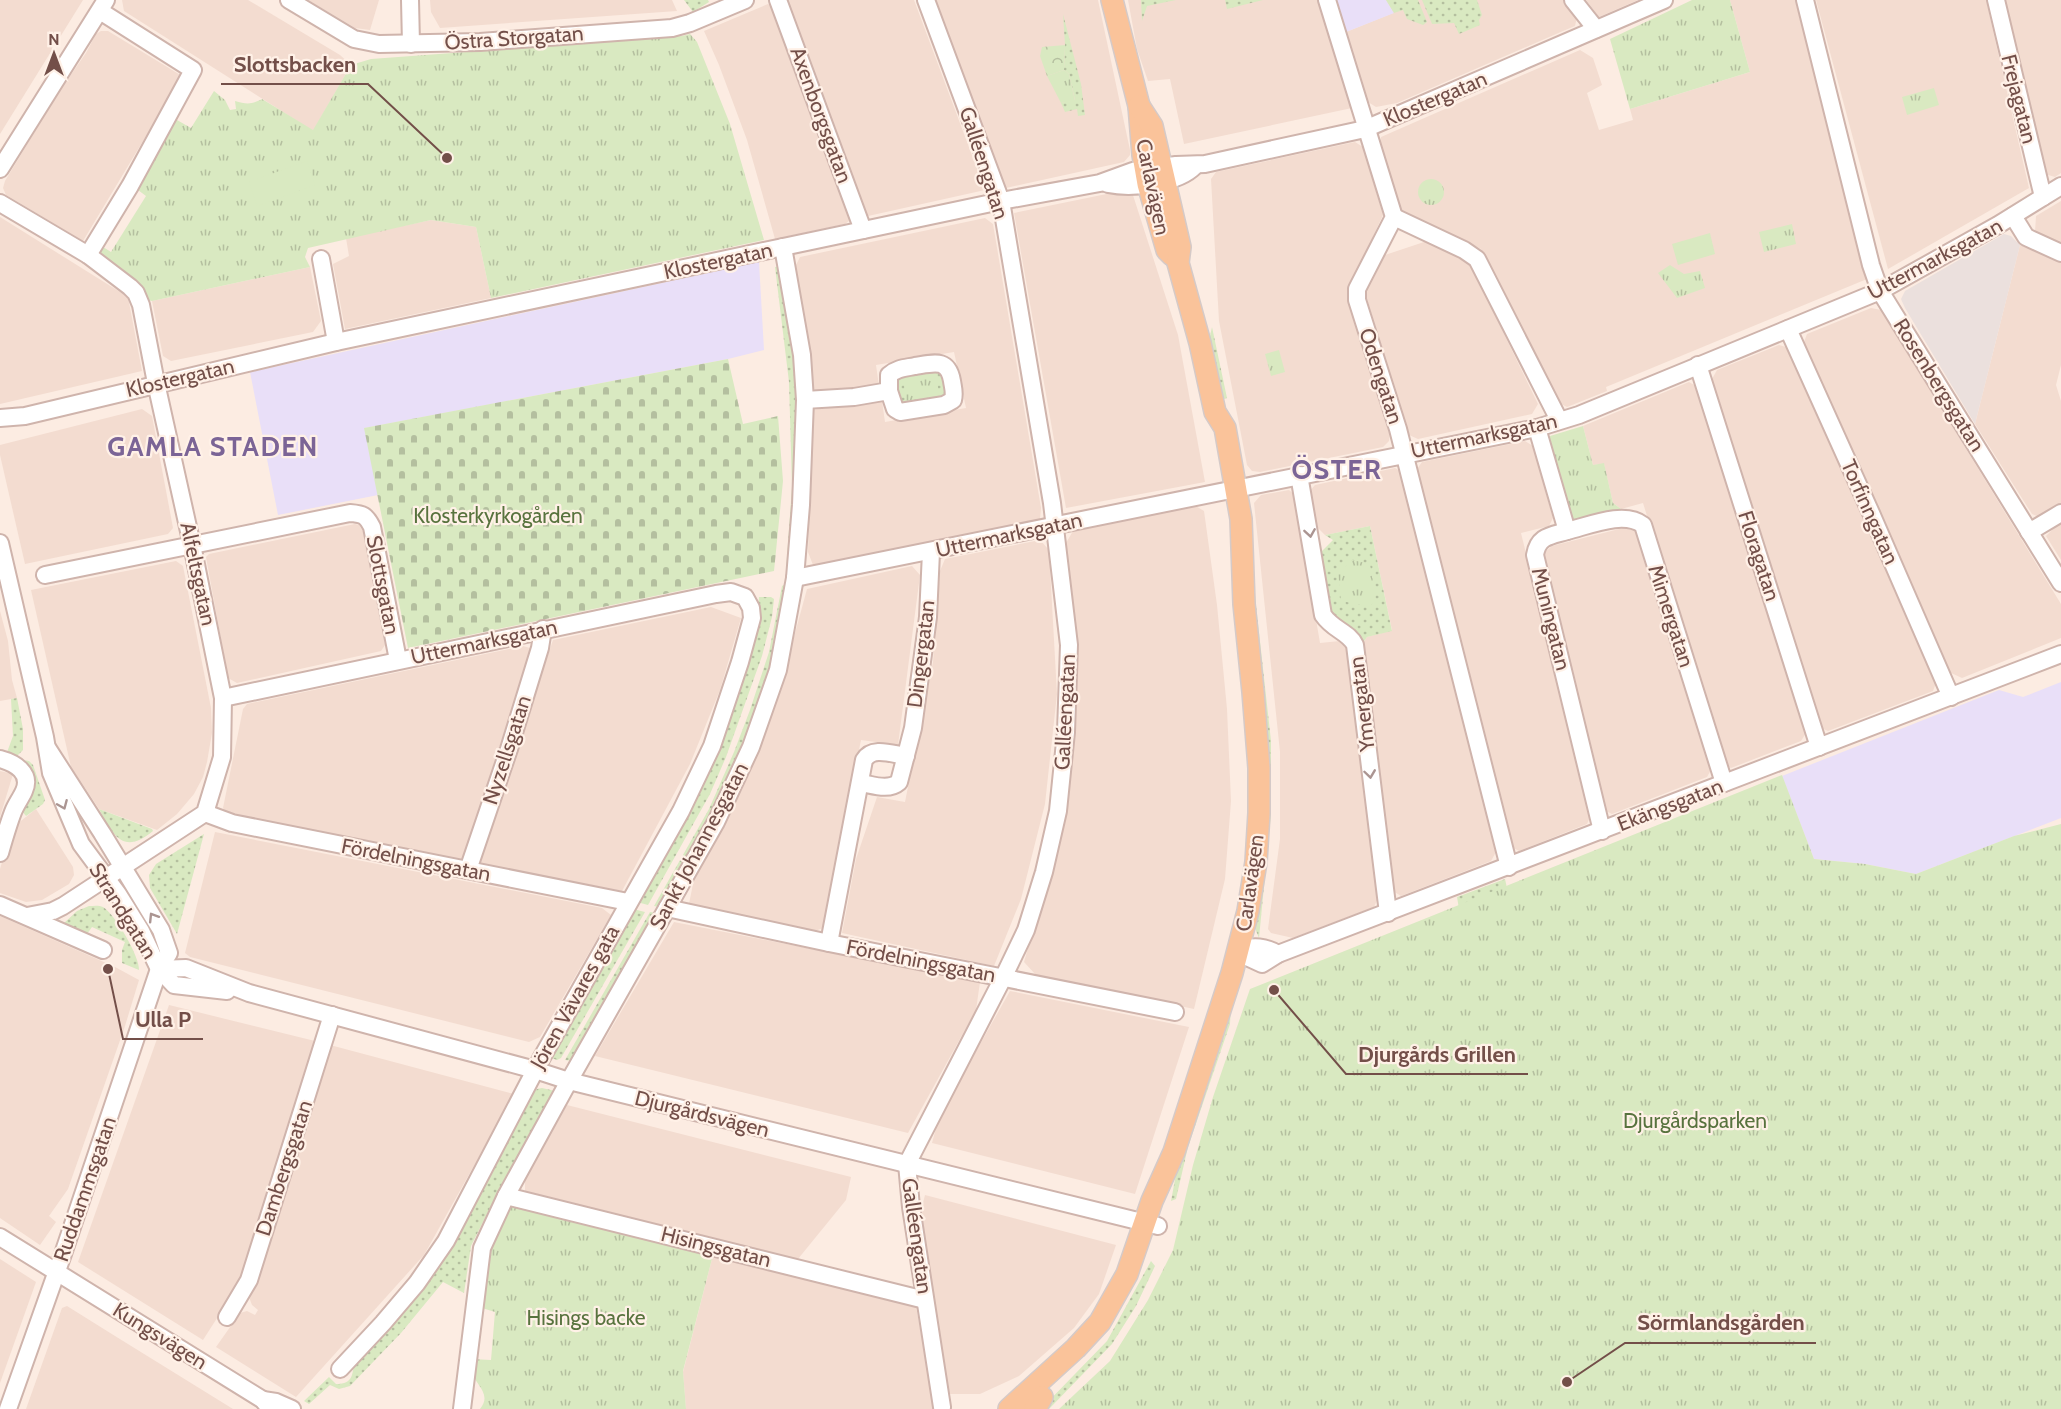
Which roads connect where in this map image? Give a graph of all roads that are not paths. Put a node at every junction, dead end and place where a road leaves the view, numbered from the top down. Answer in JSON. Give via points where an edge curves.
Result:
{"nodes":[{"id":1,"x":289,"y":0,"type":"edge"},
{"id":2,"x":410,"y":0,"type":"edge"},
{"id":3,"x":745,"y":0,"type":"edge"},
{"id":4,"x":778,"y":0,"type":"edge"},
{"id":5,"x":926,"y":0,"type":"edge"},
{"id":6,"x":1327,"y":0,"type":"edge"},
{"id":7,"x":1573,"y":0,"type":"edge"},
{"id":8,"x":1664,"y":0,"type":"edge"},
{"id":9,"x":1805,"y":0,"type":"edge"},
{"id":10,"x":1996,"y":0,"type":"edge"},
{"id":11,"x":1113,"y":1,"type":"edge"},
{"id":12,"x":103,"y":5,"type":"edge"},
{"id":13,"x":1596,"y":29,"type":"junction"},
{"id":14,"x":411,"y":44,"type":"junction"},
{"id":15,"x":1365,"y":129,"type":"junction"},
{"id":16,"x":0,"y":169,"type":"edge"},
{"id":17,"x":1155,"y":175,"type":"junction"},
{"id":18,"x":2061,"y":186,"type":"edge"},
{"id":19,"x":2043,"y":197,"type":"junction"},
{"id":20,"x":1001,"y":201,"type":"junction"},
{"id":21,"x":0,"y":203,"type":"edge"},
{"id":22,"x":2013,"y":216,"type":"junction"},
{"id":23,"x":1394,"y":217,"type":"junction"},
{"id":24,"x":863,"y":230,"type":"junction"},
{"id":25,"x":783,"y":247,"type":"junction"},
{"id":26,"x":2061,"y":253,"type":"edge"},
{"id":27,"x":88,"y":255,"type":"junction"},
{"id":28,"x":321,"y":260,"type":"dead end"},
{"id":29,"x":1880,"y":291,"type":"junction"},
{"id":30,"x":1788,"y":329,"type":"junction"},
{"id":31,"x":336,"y":342,"type":"junction"},
{"id":32,"x":1698,"y":365,"type":"junction"},
{"id":33,"x":156,"y":383,"type":"junction"},
{"id":34,"x":889,"y":392,"type":"dead end"},
{"id":35,"x":805,"y":400,"type":"junction"},
{"id":36,"x":25,"y":416,"type":"junction"},
{"id":37,"x":0,"y":418,"type":"edge"},
{"id":38,"x":1559,"y":420,"type":"junction"},
{"id":39,"x":1537,"y":428,"type":"junction"},
{"id":40,"x":0,"y":429,"type":"edge"},
{"id":41,"x":1404,"y":454,"type":"junction"},
{"id":42,"x":1299,"y":475,"type":"junction"},
{"id":43,"x":1230,"y":489,"type":"junction"},
{"id":44,"x":2061,"y":513,"type":"edge"},
{"id":45,"x":1054,"y":524,"type":"junction"},
{"id":46,"x":1567,"y":531,"type":"junction"},
{"id":47,"x":2029,"y":532,"type":"junction"},
{"id":48,"x":0,"y":543,"type":"edge"},
{"id":49,"x":192,"y":545,"type":"junction"},
{"id":50,"x":931,"y":552,"type":"junction"},
{"id":51,"x":45,"y":574,"type":"dead end"},
{"id":52,"x":795,"y":578,"type":"junction"},
{"id":53,"x":2061,"y":583,"type":"edge"},
{"id":54,"x":745,"y":597,"type":"joint"},
{"id":55,"x":543,"y":629,"type":"junction"},
{"id":56,"x":2061,"y":654,"type":"edge"},
{"id":57,"x":398,"y":660,"type":"junction"},
{"id":58,"x":1951,"y":697,"type":"junction"},
{"id":59,"x":224,"y":698,"type":"junction"},
{"id":60,"x":1819,"y":747,"type":"junction"},
{"id":61,"x":48,"y":749,"type":"junction"},
{"id":62,"x":906,"y":756,"type":"junction"},
{"id":63,"x":0,"y":759,"type":"edge"},
{"id":64,"x":861,"y":783,"type":"junction"},
{"id":65,"x":1724,"y":783,"type":"junction"},
{"id":66,"x":205,"y":813,"type":"junction"},
{"id":67,"x":1602,"y":831,"type":"junction"},
{"id":68,"x":0,"y":853,"type":"edge"},
{"id":69,"x":1509,"y":867,"type":"junction"},
{"id":70,"x":123,"y":868,"type":"junction"},
{"id":71,"x":468,"y":870,"type":"junction"},
{"id":72,"x":107,"y":878,"type":"junction"},
{"id":73,"x":628,"y":902,"type":"junction"},
{"id":74,"x":0,"y":904,"type":"edge"},
{"id":75,"x":668,"y":908,"type":"junction"},
{"id":76,"x":1389,"y":913,"type":"junction"},
{"id":77,"x":27,"y":916,"type":"junction"},
{"id":78,"x":829,"y":943,"type":"junction"},
{"id":79,"x":103,"y":950,"type":"dead end"},
{"id":80,"x":1239,"y":950,"type":"junction"},
{"id":81,"x":159,"y":969,"type":"junction"},
{"id":82,"x":1003,"y":978,"type":"junction"},
{"id":83,"x":1175,"y":1012,"type":"dead end"},
{"id":84,"x":332,"y":1016,"type":"junction"},
{"id":85,"x":535,"y":1070,"type":"junction"},
{"id":86,"x":569,"y":1081,"type":"junction"},
{"id":87,"x":907,"y":1164,"type":"junction"},
{"id":88,"x":506,"y":1196,"type":"junction"},
{"id":89,"x":1151,"y":1224,"type":"junction"},
{"id":90,"x":0,"y":1237,"type":"edge"},
{"id":91,"x":56,"y":1273,"type":"junction"},
{"id":92,"x":925,"y":1300,"type":"junction"},
{"id":93,"x":226,"y":1317,"type":"dead end"},
{"id":94,"x":340,"y":1369,"type":"dead end"},
{"id":95,"x":267,"y":1405,"type":"edge"},
{"id":96,"x":1035,"y":1405,"type":"edge"},
{"id":97,"x":942,"y":1407,"type":"dead end"},
{"id":98,"x":8,"y":1409,"type":"edge"},
{"id":99,"x":292,"y":1409,"type":"edge"},
{"id":100,"x":462,"y":1409,"type":"edge"},
{"id":101,"x":1009,"y":1409,"type":"edge"}],
"edges":[{"from":1,"to":14,"type":"street","name":"Östra Storgatan","via":[[354,39]]},
{"from":2,"to":14,"type":"street"},
{"from":3,"to":14,"type":"street","name":"Östra Storgatan","via":[[672,28]]},
{"from":4,"to":24,"type":"street","name":"Axenborgsgatan"},
{"from":5,"to":20,"type":"street","name":"Galléengatan"},
{"from":6,"to":15,"type":"street"},
{"from":7,"to":13,"type":"street"},
{"from":8,"to":13,"type":"street","name":"Klostergatan"},
{"from":9,"to":29,"type":"street","name":"Rosenbergsgatan"},
{"from":10,"to":19,"type":"street","name":"Frejagatan"},
{"from":11,"to":17,"type":"main road","name":"Carlavägen","via":[[1139,106],[1152,126]]},
{"from":12,"to":16,"type":"street"},
{"from":12,"to":27,"type":"street","via":[[192,70]]},
{"from":13,"to":15,"type":"street","name":"Klostergatan"},
{"from":15,"to":17,"type":"street","name":"Klostergatan","via":[[1195,166],[1179,178]]},
{"from":15,"to":23,"type":"street"},
{"from":17,"to":20,"type":"street","name":"Klostergatan"},
{"from":17,"to":43,"type":"main road","name":"Carlavägen","via":[[1180,247],[1178,263],[1215,412],[1225,428]]},
{"from":18,"to":19,"type":"street","name":"Uttermarksgatan"},
{"from":19,"to":22,"type":"street","name":"Uttermarksgatan"},
{"from":20,"to":24,"type":"street","name":"Klostergatan"},
{"from":20,"to":45,"type":"street","name":"Galléengatan"},
{"from":21,"to":27,"type":"street","name":"Alfeltsgatan"},
{"from":22,"to":26,"type":"street","via":[[2026,237]]},
{"from":22,"to":29,"type":"street","name":"Uttermarksgatan"},
{"from":23,"to":38,"type":"street","via":[[1477,259]]},
{"from":23,"to":41,"type":"street","name":"Odengatan","via":[[1357,289],[1357,300]]},
{"from":24,"to":25,"type":"street","name":"Klostergatan"},
{"from":25,"to":31,"type":"street","name":"Klostergatan"},
{"from":25,"to":35,"type":"street","name":"Sankt Johannesgatan","via":[[802,355]]},
{"from":27,"to":33,"type":"street","name":"Alfeltsgatan","via":[[136,293]]},
{"from":28,"to":31,"type":"street"},
{"from":29,"to":30,"type":"street","name":"Uttermarksgatan"},
{"from":29,"to":47,"type":"street","name":"Rosenbergsgatan"},
{"from":30,"to":32,"type":"street","name":"Uttermarksgatan"},
{"from":30,"to":58,"type":"street","name":"Torfinngatan"},
{"from":31,"to":33,"type":"street","name":"Klostergatan"},
{"from":32,"to":38,"type":"street","name":"Uttermarksgatan"},
{"from":32,"to":60,"type":"street","name":"Floragatan"},
{"from":33,"to":36,"type":"street","name":"Klostergatan"},
{"from":33,"to":49,"type":"street","name":"Alfeltsgatan"},
{"from":34,"to":35,"type":"street"},
{"from":35,"to":52,"type":"street","name":"Sankt Johannesgatan"},
{"from":36,"to":37,"type":"street","name":"Klostergatan"},
{"from":36,"to":40,"type":"street","name":"Klostergatan"},
{"from":38,"to":39,"type":"street","name":"Uttermarksgatan"},
{"from":39,"to":41,"type":"street","name":"Uttermarksgatan"},
{"from":39,"to":46,"type":"street"},
{"from":41,"to":42,"type":"street","name":"Uttermarksgatan"},
{"from":41,"to":69,"type":"street","name":"Odengatan"},
{"from":42,"to":43,"type":"street","name":"Uttermarksgatan"},
{"from":42,"to":76,"type":"street","name":"Ymergatan","one_way":true,"via":[[1323,615],[1330,625],[1352,638],[1355,645]]},
{"from":43,"to":45,"type":"street","name":"Uttermarksgatan"},
{"from":43,"to":80,"type":"main road","name":"Carlavägen","via":[[1241,519],[1259,813],[1256,862]]},
{"from":44,"to":47,"type":"street"},
{"from":45,"to":50,"type":"street","name":"Uttermarksgatan"},
{"from":45,"to":82,"type":"street","name":"Galléengatan","via":[[1069,645],[1059,800],[1044,872],[1026,930]]},
{"from":46,"to":65,"type":"street","name":"Mimergatan","via":[[1621,518],[1642,525]]},
{"from":46,"to":67,"type":"street","name":"Muningatan","via":[[1545,537],[1535,555]]},
{"from":47,"to":53,"type":"street","name":"Rosenbergsgatan"},
{"from":48,"to":61,"type":"street","name":"Strandgatan"},
{"from":49,"to":51,"type":"street"},
{"from":49,"to":57,"type":"street","name":"Slottsgatan","via":[[350,513],[367,516]]},
{"from":49,"to":59,"type":"street","name":"Alfeltsgatan"},
{"from":50,"to":52,"type":"street","name":"Uttermarksgatan"},
{"from":50,"to":62,"type":"street","name":"Dingergatan","via":[[928,617]]},
{"from":52,"to":75,"type":"street","name":"Sankt Johannesgatan","via":[[777,670],[751,747],[716,822]]},
{"from":54,"to":55,"type":"street","name":"Uttermarksgatan","via":[[731,592],[716,594]]},
{"from":54,"to":73,"type":"street","name":"Jören Vävares gata","via":[[752,618],[712,746],[681,811]]},
{"from":55,"to":57,"type":"street","name":"Uttermarksgatan"},
{"from":55,"to":71,"type":"street","name":"Nyzellsgatan","via":[[509,749]]},
{"from":56,"to":58,"type":"street","name":"Ekängsgatan"},
{"from":57,"to":59,"type":"street","name":"Uttermarksgatan"},
{"from":58,"to":60,"type":"street","name":"Ekängsgatan"},
{"from":59,"to":66,"type":"street","name":"Alfeltsgatan","via":[[222,758]]},
{"from":60,"to":65,"type":"street","name":"Ekängsgatan"},
{"from":61,"to":70,"type":"street","name":"Strandgatan"},
{"from":61,"to":72,"type":"street","name":"Strandgatan","one_way":true,"via":[[51,773],[64,807],[81,844]]},
{"from":62,"to":64,"type":"street","name":"Dingergatan","via":[[899,782],[894,786]]},
{"from":62,"to":64,"type":"street","via":[[874,752],[867,755]]},
{"from":63,"to":68,"type":"street","via":[[24,771],[26,789],[14,809]]},
{"from":64,"to":78,"type":"street"},
{"from":65,"to":67,"type":"street","name":"Ekängsgatan"},
{"from":66,"to":70,"type":"street"},
{"from":66,"to":71,"type":"street","name":"Fördelningsgatan","via":[[232,823]]},
{"from":67,"to":69,"type":"street","name":"Ekängsgatan"},
{"from":69,"to":76,"type":"street","name":"Ekängsgatan"},
{"from":70,"to":72,"type":"street"},
{"from":81,"to":70,"type":"street","name":"Strandgatan","one_way":true,"via":[[169,953],[166,942]]},
{"from":71,"to":73,"type":"street","name":"Fördelningsgatan"},
{"from":72,"to":77,"type":"street","via":[[52,911]]},
{"from":72,"to":81,"type":"street","name":"Strandgatan","via":[[141,931]]},
{"from":73,"to":85,"type":"street","name":"Jören Vävares gata"},
{"from":74,"to":77,"type":"street"},
{"from":75,"to":78,"type":"street","name":"Fördelningsgatan"},
{"from":75,"to":86,"type":"street","name":"Sankt Johannesgatan"},
{"from":76,"to":80,"type":"street","name":"Ekängsgatan","via":[[1278,954],[1256,946]]},
{"from":77,"to":79,"type":"street"},
{"from":78,"to":82,"type":"street","name":"Fördelningsgatan"},
{"from":80,"to":89,"type":"main road","name":"Carlavägen","via":[[1174,1152],[1152,1201]]},
{"from":81,"to":84,"type":"street","name":"Djurgårdsvägen","via":[[186,968],[249,993]]},
{"from":81,"to":91,"type":"street","name":"Ruddammsgatan"},
{"from":82,"to":83,"type":"street","name":"Fördelningsgatan"},
{"from":82,"to":87,"type":"street","name":"Galléengatan"},
{"from":84,"to":85,"type":"street","name":"Djurgårdsvägen"},
{"from":84,"to":93,"type":"street","name":"Dambergsgatan","via":[[249,1280]]},
{"from":85,"to":86,"type":"street","name":"Djurgårdsvägen"},
{"from":85,"to":94,"type":"street","name":"Jören Vävares gata","via":[[446,1241],[417,1283]]},
{"from":86,"to":87,"type":"street","name":"Djurgårdsvägen"},
{"from":86,"to":88,"type":"street","name":"Sankt Johannesgatan"},
{"from":87,"to":89,"type":"street","name":"Djurgårdsvägen"},
{"from":87,"to":92,"type":"street","name":"Galléengatan"},
{"from":88,"to":92,"type":"street","name":"Hisingsgatan"},
{"from":88,"to":100,"type":"street","name":"Sankt Johannesgatan","via":[[479,1260]]},
{"from":89,"to":96,"type":"main road","name":"Carlavägen","via":[[1140,1280],[1112,1324],[1088,1355]]},
{"from":89,"to":101,"type":"main road","name":"Carlavägen","via":[[1100,1322]]},
{"from":90,"to":91,"type":"street","name":"Kungsvägen"},
{"from":91,"to":95,"type":"street","name":"Kungsvägen"},
{"from":91,"to":98,"type":"street","name":"Ruddammsgatan"},
{"from":92,"to":97,"type":"street","name":"Galléengatan"},
{"from":95,"to":99,"type":"street","name":"Kungsvägen","via":[[276,1402]]}]}
